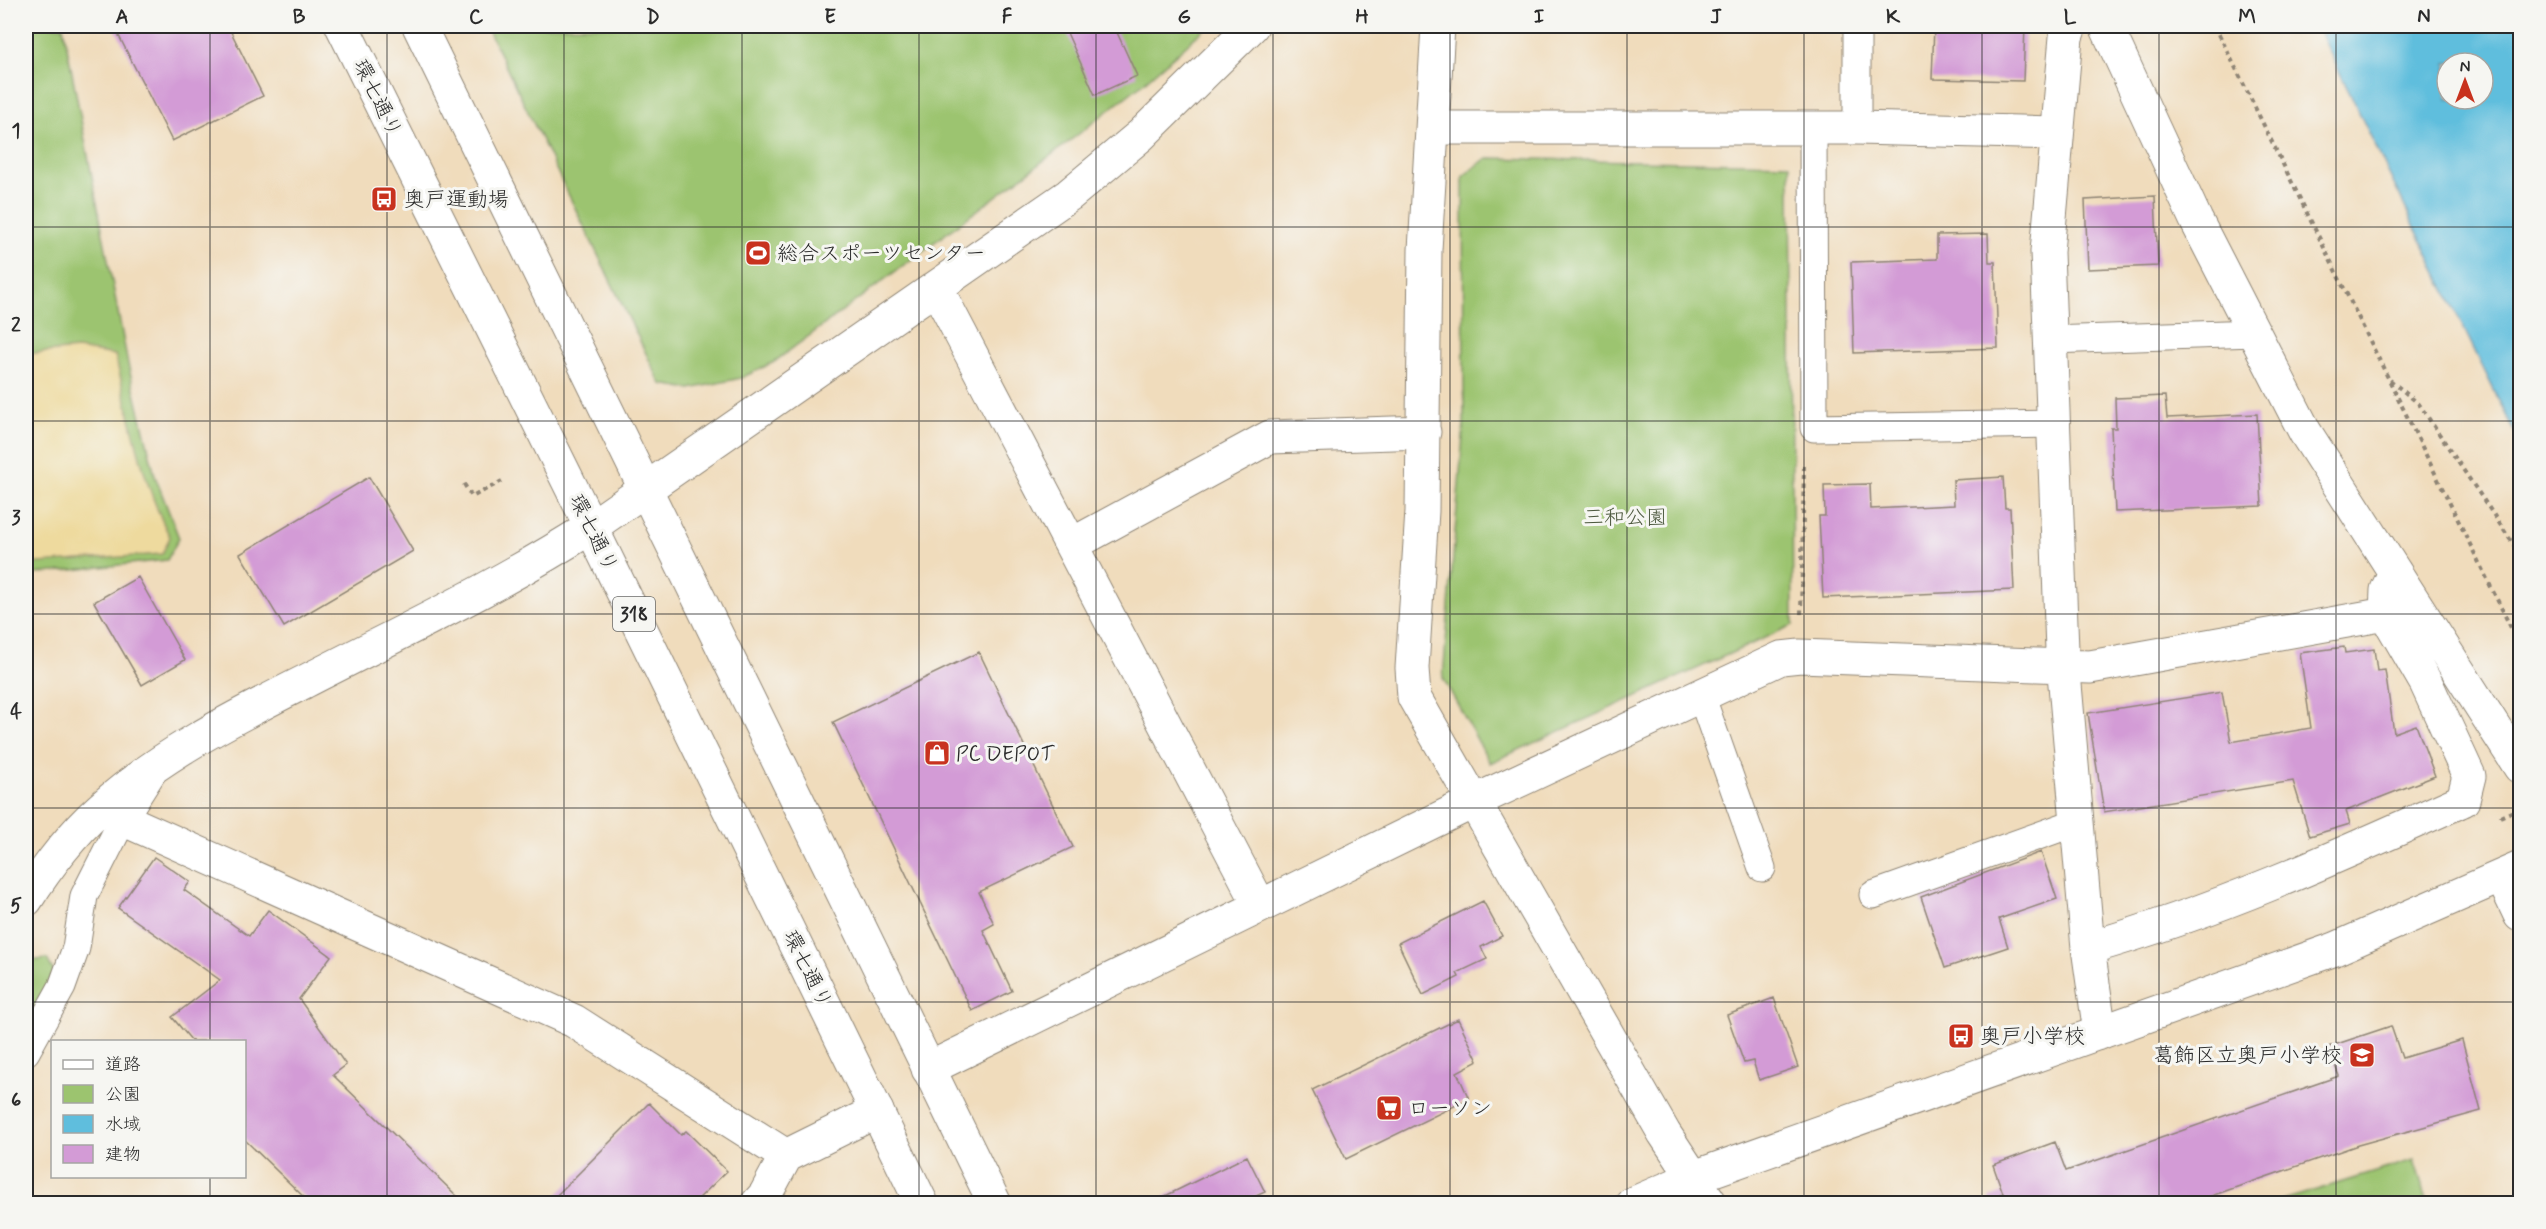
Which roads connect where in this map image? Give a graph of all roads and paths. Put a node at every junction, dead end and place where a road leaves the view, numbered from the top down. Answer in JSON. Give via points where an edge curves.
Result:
{"nodes":[{"id":1,"x":342,"y":26,"type":"edge"},
{"id":2,"x":419,"y":26,"type":"edge"},
{"id":3,"x":1252,"y":26,"type":"edge"},
{"id":4,"x":1438,"y":26,"type":"edge"},
{"id":5,"x":1857,"y":26,"type":"edge"},
{"id":6,"x":2070,"y":26,"type":"edge"},
{"id":7,"x":2106,"y":26,"type":"edge"},
{"id":8,"x":2216,"y":26,"type":"edge"},
{"id":9,"x":1813,"y":128,"type":"junction"},
{"id":10,"x":1857,"y":128,"type":"junction"},
{"id":11,"x":1433,"y":129,"type":"junction"},
{"id":12,"x":2057,"y":133,"type":"junction"},
{"id":13,"x":937,"y":289,"type":"junction"},
{"id":14,"x":2254,"y":333,"type":"junction"},
{"id":15,"x":2050,"y":340,"type":"junction"},
{"id":16,"x":2389,"y":379,"type":"junction"},
{"id":17,"x":2054,"y":424,"type":"junction"},
{"id":18,"x":1814,"y":428,"type":"junction"},
{"id":19,"x":1424,"y":432,"type":"junction"},
{"id":20,"x":502,"y":480,"type":"dead end"},
{"id":21,"x":464,"y":484,"type":"dead end"},
{"id":22,"x":646,"y":488,"type":"junction"},
{"id":23,"x":591,"y":527,"type":"junction"},
{"id":24,"x":1073,"y":544,"type":"junction"},
{"id":25,"x":2520,"y":554,"type":"edge"},
{"id":26,"x":2394,"y":572,"type":"junction"},
{"id":27,"x":2386,"y":614,"type":"junction"},
{"id":28,"x":2520,"y":646,"type":"edge"},
{"id":29,"x":1800,"y":656,"type":"junction"},
{"id":30,"x":2063,"y":666,"type":"junction"},
{"id":31,"x":1701,"y":695,"type":"junction"},
{"id":32,"x":2520,"y":767,"type":"edge"},
{"id":33,"x":1473,"y":802,"type":"junction"},
{"id":34,"x":111,"y":814,"type":"junction"},
{"id":35,"x":2077,"y":822,"type":"junction"},
{"id":36,"x":1762,"y":868,"type":"dead end"},
{"id":37,"x":2511,"y":873,"type":"edge"},
{"id":38,"x":1873,"y":895,"type":"dead end"},
{"id":39,"x":26,"y":900,"type":"edge"},
{"id":40,"x":1260,"y":906,"type":"junction"},
{"id":41,"x":2520,"y":915,"type":"edge"},
{"id":42,"x":2088,"y":948,"type":"junction"},
{"id":43,"x":2100,"y":1033,"type":"junction"},
{"id":44,"x":26,"y":1052,"type":"edge"},
{"id":45,"x":928,"y":1069,"type":"junction"},
{"id":46,"x":877,"y":1111,"type":"junction"},
{"id":47,"x":786,"y":1156,"type":"junction"},
{"id":48,"x":1694,"y":1177,"type":"junction"},
{"id":49,"x":757,"y":1203,"type":"edge"},
{"id":50,"x":922,"y":1203,"type":"edge"},
{"id":51,"x":995,"y":1203,"type":"edge"},
{"id":52,"x":1632,"y":1203,"type":"edge"},
{"id":53,"x":1711,"y":1203,"type":"edge"}],
"edges":[{"from":1,"to":23,"type":"street","name":"環七通り","number":"318"},
{"from":2,"to":22,"type":"street"},
{"from":3,"to":13,"type":"street","via":[[1141,135],[1069,195]]},
{"from":4,"to":11,"type":"street"},
{"from":5,"to":10,"type":"lane"},
{"from":6,"to":12,"type":"street"},
{"from":7,"to":14,"type":"street","via":[[2196,220]]},
{"from":8,"to":16,"type":"path"},
{"from":9,"to":10,"type":"street"},
{"from":9,"to":11,"type":"street"},
{"from":9,"to":18,"type":"lane"},
{"from":10,"to":12,"type":"street"},
{"from":11,"to":19,"type":"street","via":[[1425,250]]},
{"from":12,"to":15,"type":"street","via":[[2047,252]]},
{"from":13,"to":22,"type":"street"},
{"from":13,"to":24,"type":"street"},
{"from":14,"to":15,"type":"lane"},
{"from":14,"to":26,"type":"street","via":[[2305,432]]},
{"from":15,"to":17,"type":"street"},
{"from":16,"to":25,"type":"path","via":[[2419,404]]},
{"from":16,"to":28,"type":"path"},
{"from":17,"to":18,"type":"lane"},
{"from":17,"to":30,"type":"street"},
{"from":18,"to":29,"type":"path","via":[[1805,452]]},
{"from":19,"to":24,"type":"street","via":[[1270,437]]},
{"from":19,"to":33,"type":"street","via":[[1412,668],[1414,697]]},
{"from":20,"to":21,"type":"path","via":[[472,497]]},
{"from":22,"to":23,"type":"street"},
{"from":22,"to":45,"type":"street"},
{"from":23,"to":34,"type":"street","via":[[534,564],[228,720],[158,764]]},
{"from":23,"to":46,"type":"street","name":"環七通り","number":"318"},
{"from":24,"to":40,"type":"street"},
{"from":26,"to":27,"type":"street","via":[[2387,590]]},
{"from":26,"to":32,"type":"street"},
{"from":27,"to":30,"type":"street","via":[[2090,667]]},
{"from":27,"to":42,"type":"street","via":[[2426,683],[2469,776],[2463,800],[2343,854],[2195,913]]},
{"from":29,"to":30,"type":"street"},
{"from":29,"to":31,"type":"street","via":[[1781,658]]},
{"from":30,"to":35,"type":"street"},
{"from":31,"to":33,"type":"street"},
{"from":31,"to":36,"type":"lane"},
{"from":33,"to":40,"type":"street"},
{"from":33,"to":48,"type":"street","via":[[1664,1133]]},
{"from":34,"to":39,"type":"street","via":[[48,864]]},
{"from":34,"to":44,"type":"lane","via":[[84,896],[76,948],[62,987]]},
{"from":34,"to":47,"type":"street","via":[[574,1021]]},
{"from":35,"to":38,"type":"lane"},
{"from":35,"to":42,"type":"street"},
{"from":37,"to":41,"type":"street"},
{"from":37,"to":43,"type":"street","via":[[2336,949]]},
{"from":40,"to":45,"type":"street"},
{"from":42,"to":43,"type":"street"},
{"from":43,"to":48,"type":"street"},
{"from":45,"to":51,"type":"street"},
{"from":46,"to":47,"type":"street"},
{"from":46,"to":50,"type":"street","name":"環七通り","number":"318"},
{"from":47,"to":49,"type":"street","via":[[765,1196]]},
{"from":48,"to":52,"type":"street"},
{"from":48,"to":53,"type":"street"}]}
